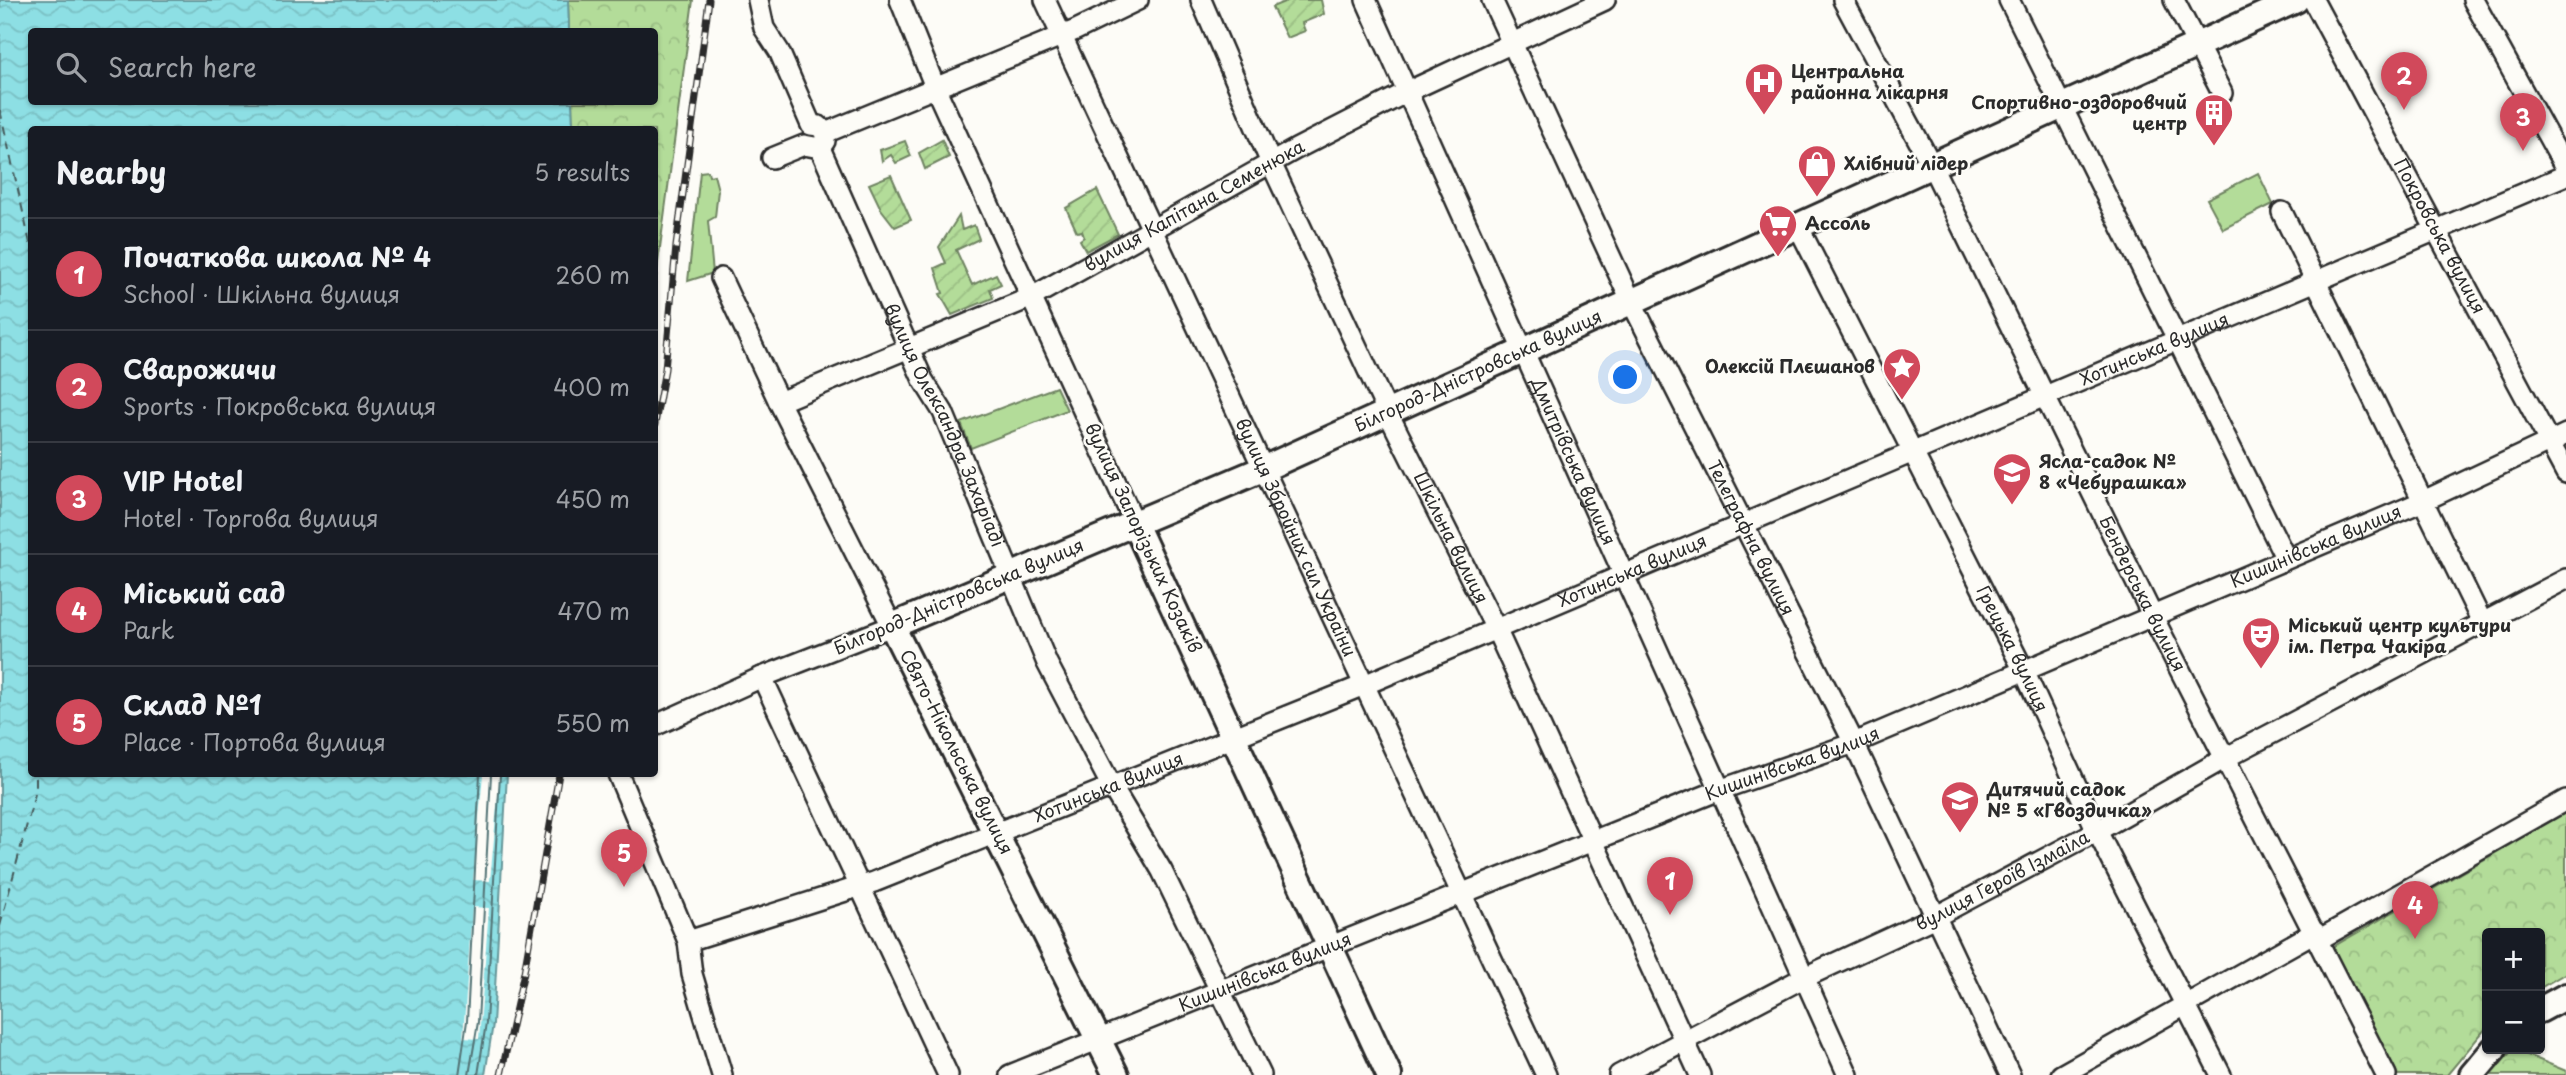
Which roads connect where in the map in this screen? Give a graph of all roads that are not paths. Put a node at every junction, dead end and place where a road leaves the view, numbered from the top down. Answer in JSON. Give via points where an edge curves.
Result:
{"nodes":[{"id":1,"x":758,"y":0,"type":"edge"},
{"id":2,"x":900,"y":0,"type":"edge"},
{"id":3,"x":1045,"y":0,"type":"edge"},
{"id":4,"x":1139,"y":0,"type":"edge"},
{"id":5,"x":1201,"y":0,"type":"edge"},
{"id":6,"x":1366,"y":0,"type":"edge"},
{"id":7,"x":1492,"y":0,"type":"edge"},
{"id":8,"x":1605,"y":0,"type":"edge"},
{"id":9,"x":1843,"y":0,"type":"edge"},
{"id":10,"x":2009,"y":0,"type":"edge"},
{"id":11,"x":2174,"y":0,"type":"edge"},
{"id":12,"x":2296,"y":0,"type":"edge"},
{"id":13,"x":2313,"y":0,"type":"edge"},
{"id":14,"x":2473,"y":0,"type":"edge"},
{"id":15,"x":1061,"y":35,"type":"junction"},
{"id":16,"x":1513,"y":44,"type":"junction"},
{"id":17,"x":2199,"y":45,"type":"junction"},
{"id":18,"x":935,"y":87,"type":"junction"},
{"id":19,"x":1407,"y":92,"type":"junction"},
{"id":20,"x":2222,"y":93,"type":"dead end"},
{"id":21,"x":2062,"y":106,"type":"junction"},
{"id":22,"x":815,"y":138,"type":"junction"},
{"id":23,"x":772,"y":158,"type":"dead end"},
{"id":24,"x":1271,"y":163,"type":"junction"},
{"id":25,"x":1931,"y":164,"type":"junction"},
{"id":26,"x":2566,"y":169,"type":"edge"},
{"id":27,"x":2566,"y":175,"type":"edge"},
{"id":28,"x":2282,"y":212,"type":"dead end"},
{"id":29,"x":1798,"y":226,"type":"junction"},
{"id":30,"x":2437,"y":230,"type":"junction"},
{"id":31,"x":1152,"y":232,"type":"junction"},
{"id":32,"x":721,"y":278,"type":"dead end"},
{"id":33,"x":2317,"y":282,"type":"junction"},
{"id":34,"x":1032,"y":297,"type":"junction"},
{"id":35,"x":1631,"y":301,"type":"junction"},
{"id":36,"x":2179,"y":338,"type":"junction"},
{"id":37,"x":909,"y":346,"type":"junction"},
{"id":38,"x":1525,"y":348,"type":"junction"},
{"id":39,"x":2046,"y":397,"type":"junction"},
{"id":40,"x":779,"y":402,"type":"junction"},
{"id":41,"x":1387,"y":411,"type":"junction"},
{"id":42,"x":2558,"y":438,"type":"edge"},
{"id":43,"x":1912,"y":454,"type":"junction"},
{"id":44,"x":1265,"y":468,"type":"junction"},
{"id":45,"x":2566,"y":473,"type":"edge"},
{"id":46,"x":2421,"y":502,"type":"junction"},
{"id":47,"x":1135,"y":524,"type":"junction"},
{"id":48,"x":1742,"y":527,"type":"junction"},
{"id":49,"x":2286,"y":559,"type":"junction"},
{"id":50,"x":1012,"y":576,"type":"junction"},
{"id":51,"x":1625,"y":576,"type":"junction"},
{"id":52,"x":2566,"y":579,"type":"edge"},
{"id":53,"x":2153,"y":617,"type":"junction"},
{"id":54,"x":2482,"y":622,"type":"junction"},
{"id":55,"x":892,"y":626,"type":"junction"},
{"id":56,"x":1496,"y":629,"type":"junction"},
{"id":57,"x":2024,"y":671,"type":"junction"},
{"id":58,"x":762,"y":677,"type":"junction"},
{"id":59,"x":1364,"y":685,"type":"junction"},
{"id":60,"x":658,"y":724,"type":"edge"},
{"id":61,"x":1234,"y":737,"type":"junction"},
{"id":62,"x":1854,"y":743,"type":"junction"},
{"id":63,"x":2227,"y":757,"type":"junction"},
{"id":64,"x":619,"y":777,"type":"edge"},
{"id":65,"x":1112,"y":787,"type":"junction"},
{"id":66,"x":1722,"y":789,"type":"junction"},
{"id":67,"x":2566,"y":800,"type":"edge"},
{"id":68,"x":2097,"y":831,"type":"junction"},
{"id":69,"x":996,"y":832,"type":"junction"},
{"id":70,"x":1593,"y":843,"type":"junction"},
{"id":71,"x":861,"y":887,"type":"junction"},
{"id":72,"x":1460,"y":896,"type":"junction"},
{"id":73,"x":1933,"y":918,"type":"junction"},
{"id":74,"x":2316,"y":936,"type":"junction"},
{"id":75,"x":688,"y":941,"type":"junction"},
{"id":76,"x":1331,"y":948,"type":"junction"},
{"id":77,"x":1803,"y":978,"type":"junction"},
{"id":78,"x":1221,"y":991,"type":"junction"},
{"id":79,"x":2566,"y":996,"type":"edge"},
{"id":80,"x":2183,"y":1006,"type":"junction"},
{"id":81,"x":2545,"y":1007,"type":"edge"},
{"id":82,"x":1100,"y":1040,"type":"junction"},
{"id":83,"x":1684,"y":1041,"type":"junction"},
{"id":84,"x":2490,"y":1054,"type":"edge"},
{"id":85,"x":722,"y":1075,"type":"edge"},
{"id":86,"x":948,"y":1075,"type":"edge"},
{"id":87,"x":1010,"y":1075,"type":"edge"},
{"id":88,"x":1116,"y":1075,"type":"edge"},
{"id":89,"x":1261,"y":1075,"type":"edge"},
{"id":90,"x":1388,"y":1075,"type":"edge"},
{"id":91,"x":1546,"y":1075,"type":"edge"},
{"id":92,"x":1619,"y":1075,"type":"edge"},
{"id":93,"x":1700,"y":1075,"type":"edge"},
{"id":94,"x":1848,"y":1075,"type":"edge"},
{"id":95,"x":2010,"y":1075,"type":"edge"},
{"id":96,"x":2061,"y":1075,"type":"edge"},
{"id":97,"x":2221,"y":1075,"type":"edge"},
{"id":98,"x":2386,"y":1075,"type":"edge"},
{"id":99,"x":2472,"y":1075,"type":"edge"}],
"edges":[{"from":1,"to":22,"type":"street","name":"вулиця Олександра Захаріаді","via":[[764,28],[779,51]]},
{"from":2,"to":18,"type":"street","name":"вулиця Запорізьких Козаків"},
{"from":3,"to":15,"type":"street","name":"вулиця Збройних сил України"},
{"from":4,"to":15,"type":"street"},
{"from":5,"to":24,"type":"street","name":"Шкільна вулиця"},
{"from":6,"to":19,"type":"street","name":"Дмитрівська вулиця"},
{"from":7,"to":16,"type":"street","name":"Телеграфна вулиця"},
{"from":8,"to":16,"type":"street","name":"вулиця Капітана Семенюка"},
{"from":9,"to":25,"type":"street","name":"Бендерська вулиця"},
{"from":10,"to":21,"type":"street"},
{"from":11,"to":17,"type":"street"},
{"from":12,"to":17,"type":"main road","name":"Білгород-Дністровська вулиця"},
{"from":13,"to":30,"type":"street","name":"Покровська вулиця"},
{"from":14,"to":26,"type":"street"},
{"from":15,"to":18,"type":"street"},
{"from":15,"to":31,"type":"street","name":"вулиця Збройних сил України"},
{"from":16,"to":19,"type":"street","name":"вулиця Капітана Семенюка"},
{"from":16,"to":35,"type":"street","name":"Телеграфна вулиця"},
{"from":17,"to":20,"type":"street"},
{"from":17,"to":21,"type":"main road","name":"Білгород-Дністровська вулиця"},
{"from":18,"to":22,"type":"street"},
{"from":18,"to":34,"type":"street","name":"вулиця Запорізьких Козаків"},
{"from":19,"to":24,"type":"street","name":"вулиця Капітана Семенюка"},
{"from":19,"to":38,"type":"street","name":"Дмитрівська вулиця"},
{"from":21,"to":25,"type":"main road","name":"Білгород-Дністровська вулиця"},
{"from":21,"to":36,"type":"street"},
{"from":22,"to":23,"type":"street"},
{"from":22,"to":37,"type":"street","name":"вулиця Олександра Захаріаді"},
{"from":24,"to":31,"type":"street","name":"вулиця Капітана Семенюка"},
{"from":24,"to":41,"type":"street","name":"Шкільна вулиця"},
{"from":25,"to":29,"type":"main road","name":"Білгород-Дністровська вулиця"},
{"from":25,"to":39,"type":"street","name":"Бендерська вулиця"},
{"from":27,"to":30,"type":"street","name":"Хотинська вулиця"},
{"from":28,"to":33,"type":"street"},
{"from":29,"to":35,"type":"main road","name":"Білгород-Дністровська вулиця"},
{"from":29,"to":43,"type":"street","name":"Грецька вулиця"},
{"from":30,"to":33,"type":"street","name":"Хотинська вулиця"},
{"from":30,"to":42,"type":"street","name":"Покровська вулиця"},
{"from":31,"to":34,"type":"street","name":"вулиця Капітана Семенюка"},
{"from":31,"to":44,"type":"street","name":"вулиця Збройних сил України"},
{"from":32,"to":40,"type":"street","name":"Свято-Нікольська вулиця"},
{"from":33,"to":36,"type":"street","name":"Хотинська вулиця"},
{"from":33,"to":46,"type":"street"},
{"from":34,"to":37,"type":"street","name":"вулиця Капітана Семенюка"},
{"from":34,"to":47,"type":"street","name":"вулиця Запорізьких Козаків"},
{"from":35,"to":38,"type":"main road","name":"Білгород-Дністровська вулиця"},
{"from":35,"to":48,"type":"street","name":"Телеграфна вулиця"},
{"from":36,"to":39,"type":"street","name":"Хотинська вулиця"},
{"from":36,"to":49,"type":"street"},
{"from":37,"to":40,"type":"street","name":"вулиця Капітана Семенюка"},
{"from":37,"to":50,"type":"street","name":"вулиця Олександра Захаріаді","via":[[943,412]]},
{"from":38,"to":41,"type":"main road","name":"Білгород-Дністровська вулиця"},
{"from":38,"to":51,"type":"street","name":"Дмитрівська вулиця"},
{"from":39,"to":43,"type":"street","name":"Хотинська вулиця"},
{"from":39,"to":53,"type":"street","name":"Бендерська вулиця"},
{"from":40,"to":55,"type":"street","name":"Свято-Нікольська вулиця"},
{"from":41,"to":44,"type":"main road","name":"Білгород-Дністровська вулиця"},
{"from":41,"to":56,"type":"street","name":"Шкільна вулиця"},
{"from":42,"to":45,"type":"street","name":"Покровська вулиця"},
{"from":42,"to":46,"type":"street","name":"Кишинівська вулиця"},
{"from":43,"to":48,"type":"street","name":"Хотинська вулиця"},
{"from":43,"to":57,"type":"street","name":"Грецька вулиця"},
{"from":44,"to":47,"type":"main road","name":"Білгород-Дністровська вулиця"},
{"from":44,"to":59,"type":"street","name":"вулиця Збройних сил України"},
{"from":46,"to":49,"type":"street","name":"Кишинівська вулиця"},
{"from":46,"to":54,"type":"street"},
{"from":47,"to":50,"type":"main road","name":"Білгород-Дністровська вулиця"},
{"from":47,"to":61,"type":"main road","name":"вулиця Запорізьких Козаків"},
{"from":48,"to":51,"type":"street","name":"Хотинська вулиця"},
{"from":48,"to":62,"type":"street","name":"Телеграфна вулиця"},
{"from":49,"to":53,"type":"street","name":"Кишинівська вулиця"},
{"from":50,"to":55,"type":"main road","name":"Білгород-Дністровська вулиця"},
{"from":50,"to":65,"type":"street","name":"вулиця Олександра Захаріаді","via":[[1047,663]]},
{"from":51,"to":56,"type":"street","name":"Хотинська вулиця"},
{"from":51,"to":66,"type":"street","name":"Дмитрівська вулиця"},
{"from":52,"to":54,"type":"street","name":"вулиця Героїв Ізмаїла"},
{"from":53,"to":57,"type":"street","name":"Кишинівська вулиця"},
{"from":53,"to":63,"type":"street","name":"Бендерська вулиця"},
{"from":54,"to":63,"type":"street","name":"вулиця Героїв Ізмаїла"},
{"from":55,"to":58,"type":"street","name":"Білгород-Дністровська вулиця"},
{"from":55,"to":69,"type":"main road","name":"Свято-Нікольська вулиця"},
{"from":56,"to":59,"type":"street","name":"Хотинська вулиця"},
{"from":56,"to":70,"type":"street","name":"Шкільна вулиця"},
{"from":57,"to":62,"type":"street","name":"Кишинівська вулиця"},
{"from":57,"to":68,"type":"street","name":"Грецька вулиця"},
{"from":58,"to":60,"type":"street","name":"Білгород-Дністровська вулиця"},
{"from":58,"to":71,"type":"street"},
{"from":59,"to":61,"type":"street","name":"Хотинська вулиця"},
{"from":59,"to":72,"type":"street","name":"вулиця Збройних сил України"},
{"from":61,"to":65,"type":"street","name":"Хотинська вулиця"},
{"from":61,"to":76,"type":"main road","name":"вулиця Запорізьких Козаків"},
{"from":62,"to":66,"type":"street","name":"Кишинівська вулиця"},
{"from":62,"to":73,"type":"street","name":"Телеграфна вулиця"},
{"from":63,"to":68,"type":"street","name":"вулиця Героїв Ізмаїла"},
{"from":63,"to":74,"type":"street","name":"Бендерська вулиця"},
{"from":64,"to":75,"type":"street"},
{"from":65,"to":69,"type":"street","name":"Хотинська вулиця"},
{"from":65,"to":78,"type":"street","name":"вулиця Олександра Захаріаді","via":[[1162,871]]},
{"from":66,"to":70,"type":"street","name":"Кишинівська вулиця"},
{"from":66,"to":77,"type":"street","name":"Дмитрівська вулиця"},
{"from":67,"to":74,"type":"street"},
{"from":68,"to":73,"type":"street","name":"вулиця Героїв Ізмаїла"},
{"from":68,"to":80,"type":"street","name":"Грецька вулиця"},
{"from":69,"to":71,"type":"street","name":"Хотинська вулиця"},
{"from":69,"to":82,"type":"main road","name":"Свято-Нікольська вулиця"},
{"from":70,"to":72,"type":"street","name":"Кишинівська вулиця"},
{"from":70,"to":83,"type":"street","name":"Шкільна вулиця"},
{"from":71,"to":75,"type":"street","name":"Хотинська вулиця"},
{"from":71,"to":86,"type":"street"},
{"from":72,"to":76,"type":"street","name":"Кишинівська вулиця"},
{"from":72,"to":91,"type":"street","name":"вулиця Збройних сил України"},
{"from":73,"to":77,"type":"street","name":"вулиця Героїв Ізмаїла"},
{"from":73,"to":95,"type":"street","name":"Телеграфна вулиця"},
{"from":74,"to":80,"type":"street"},
{"from":74,"to":98,"type":"street","name":"Бендерська вулиця"},
{"from":75,"to":85,"type":"street","via":[[692,974]]},
{"from":76,"to":78,"type":"street","name":"Кишинівська вулиця"},
{"from":76,"to":90,"type":"main road","name":"вулиця Запорізьких Козаків"},
{"from":77,"to":83,"type":"street","name":"вулиця Героїв Ізмаїла"},
{"from":77,"to":94,"type":"street","name":"Дмитрівська вулиця"},
{"from":78,"to":82,"type":"street","name":"Кишинівська вулиця"},
{"from":78,"to":89,"type":"street","name":"вулиця Олександра Захаріаді"},
{"from":79,"to":81,"type":"main road"},
{"from":80,"to":96,"type":"street"},
{"from":80,"to":97,"type":"street","name":"Грецька вулиця"},
{"from":82,"to":87,"type":"street","name":"Кишинівська вулиця"},
{"from":82,"to":88,"type":"main road","name":"Свято-Нікольська вулиця"},
{"from":83,"to":92,"type":"street","name":"вулиця Героїв Ізмаїла"},
{"from":83,"to":93,"type":"street","name":"Шкільна вулиця"},
{"from":84,"to":99,"type":"main road"}]}
